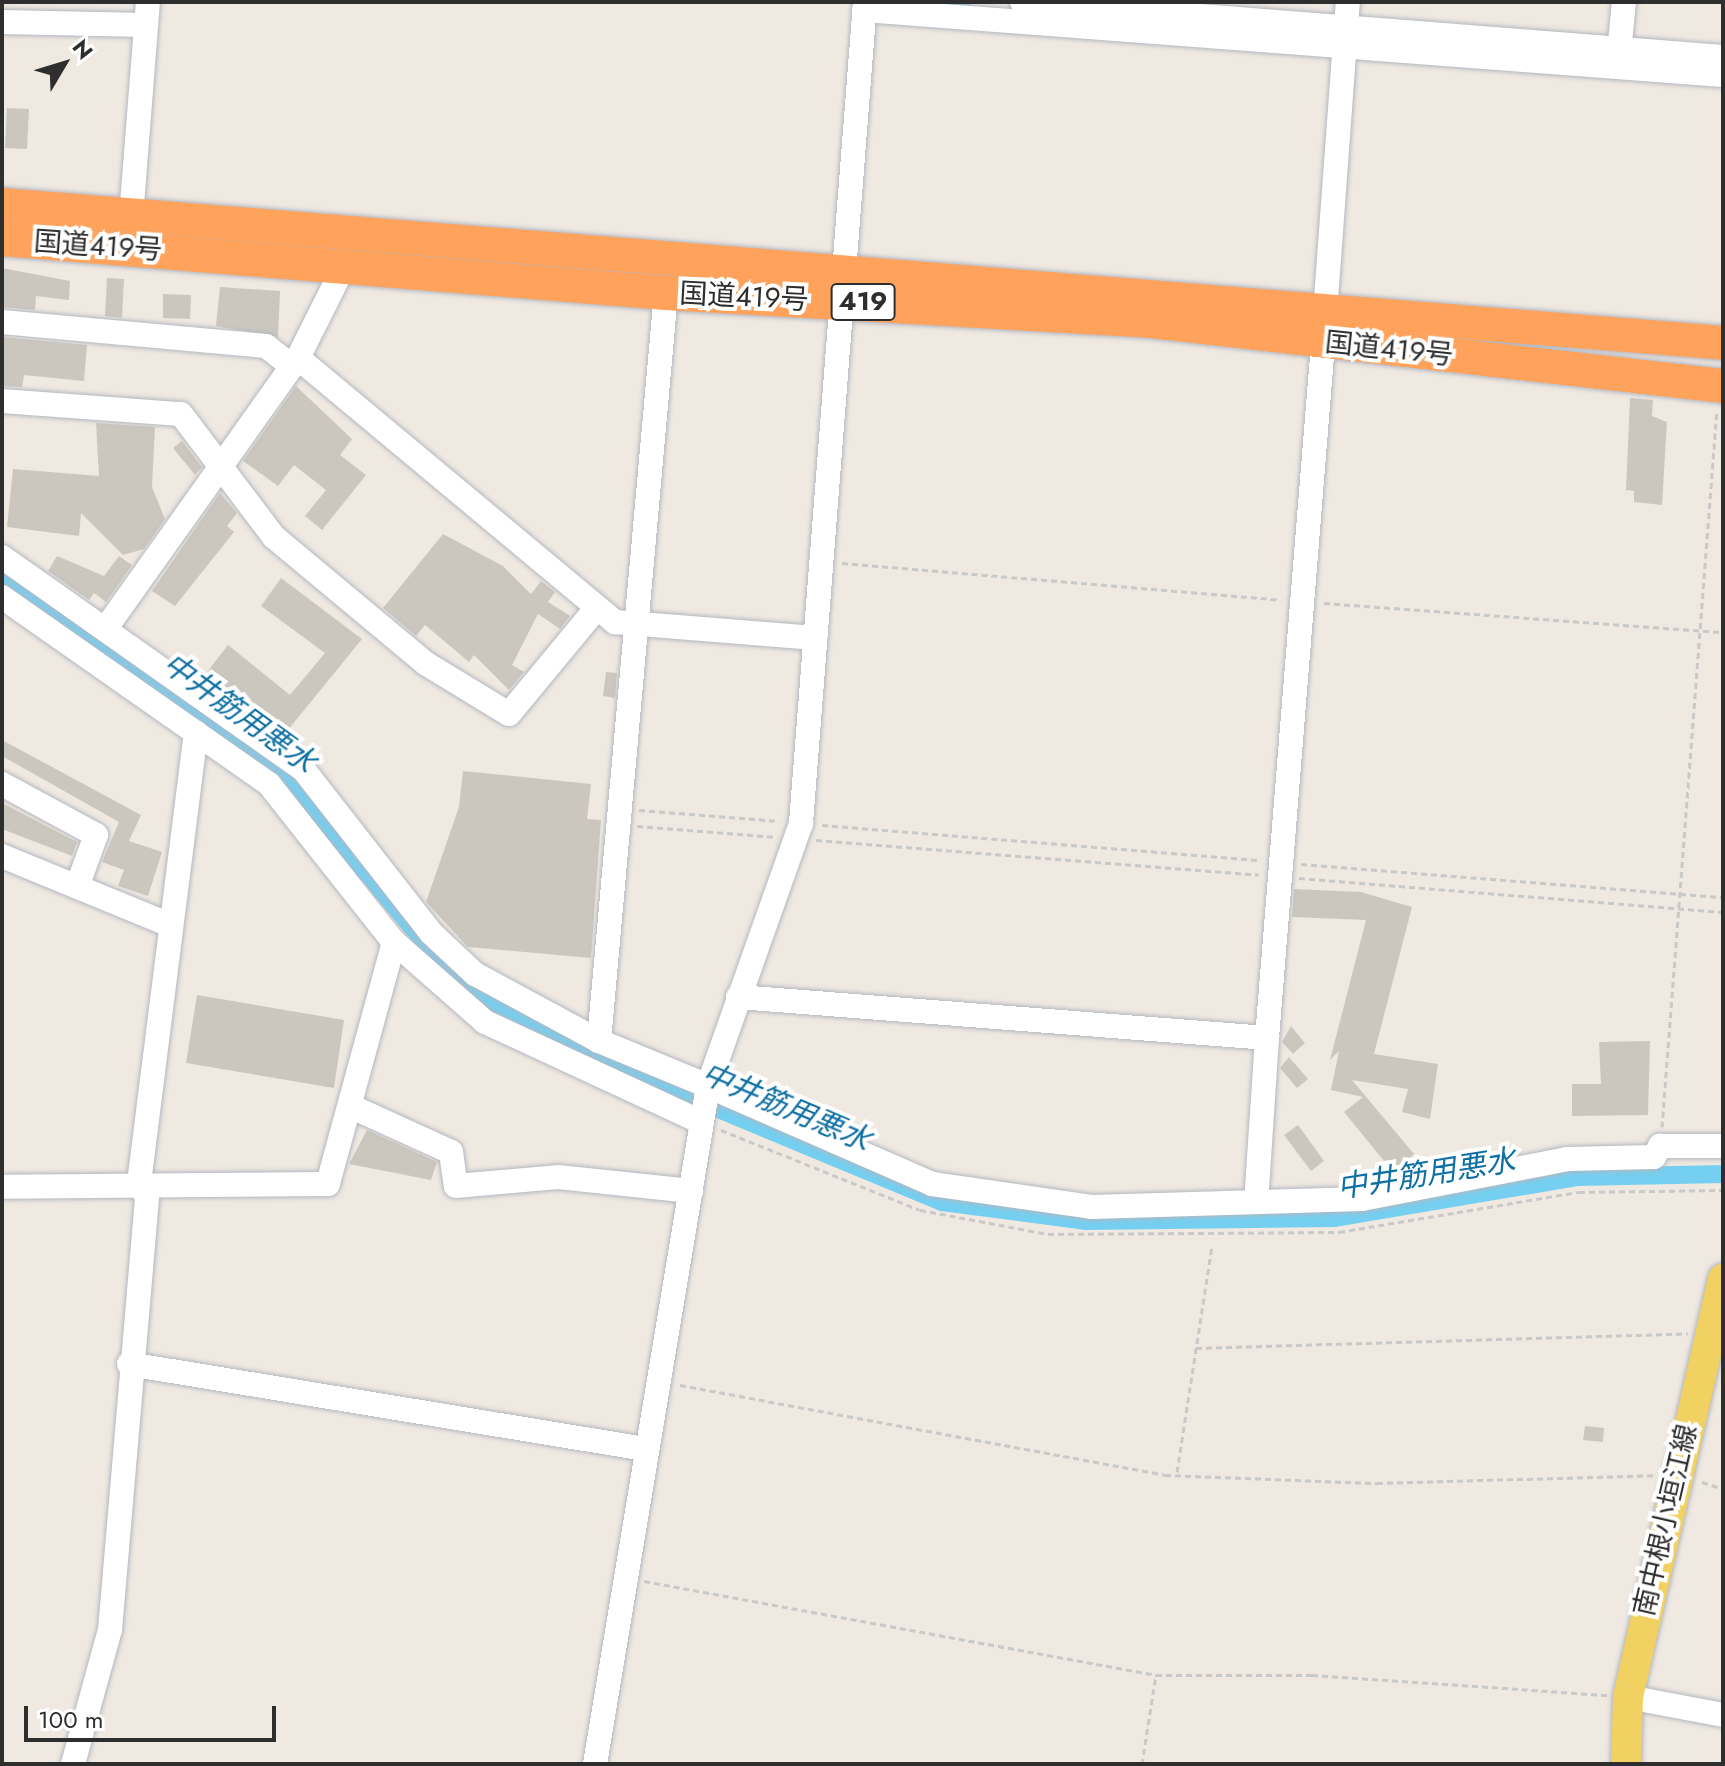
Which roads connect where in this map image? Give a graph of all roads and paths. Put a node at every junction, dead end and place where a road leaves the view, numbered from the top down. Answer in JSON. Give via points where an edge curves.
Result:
{"nodes":[{"id":1,"x":1022,"y":2,"type":"edge"},
{"id":2,"x":1348,"y":2,"type":"edge"},
{"id":3,"x":1624,"y":2,"type":"edge"},
{"id":4,"x":865,"y":7,"type":"edge"},
{"id":5,"x":147,"y":13,"type":"edge"},
{"id":6,"x":1183,"y":20,"type":"edge"},
{"id":7,"x":2,"y":22,"type":"edge"},
{"id":8,"x":1346,"y":36,"type":"junction"},
{"id":9,"x":1723,"y":57,"type":"edge"},
{"id":10,"x":1619,"y":58,"type":"junction"},
{"id":11,"x":1723,"y":75,"type":"edge"},
{"id":12,"x":2,"y":205,"type":"edge"},
{"id":13,"x":131,"y":217,"type":"junction"},
{"id":14,"x":2,"y":239,"type":"edge"},
{"id":15,"x":345,"y":264,"type":"junction"},
{"id":16,"x":843,"y":287,"type":"junction"},
{"id":17,"x":666,"y":293,"type":"junction"},
{"id":18,"x":2,"y":322,"type":"edge"},
{"id":19,"x":1324,"y":328,"type":"junction"},
{"id":20,"x":1723,"y":343,"type":"edge"},
{"id":21,"x":295,"y":362,"type":"junction"},
{"id":22,"x":1721,"y":386,"type":"edge"},
{"id":23,"x":2,"y":401,"type":"edge"},
{"id":24,"x":222,"y":466,"type":"junction"},
{"id":25,"x":2,"y":557,"type":"edge"},
{"id":26,"x":821,"y":561,"type":"junction"},
{"id":27,"x":2,"y":597,"type":"edge"},
{"id":28,"x":1301,"y":601,"type":"junction"},
{"id":29,"x":595,"y":610,"type":"junction"},
{"id":30,"x":641,"y":624,"type":"junction"},
{"id":31,"x":106,"y":628,"type":"junction"},
{"id":32,"x":1700,"y":629,"type":"junction"},
{"id":33,"x":1723,"y":632,"type":"edge"},
{"id":34,"x":815,"y":638,"type":"junction"},
{"id":35,"x":196,"y":733,"type":"junction"},
{"id":36,"x":2,"y":784,"type":"edge"},
{"id":37,"x":622,"y":817,"type":"junction"},
{"id":38,"x":799,"y":831,"type":"junction"},
{"id":39,"x":2,"y":856,"type":"edge"},
{"id":40,"x":1280,"y":869,"type":"junction"},
{"id":41,"x":388,"y":876,"type":"junction"},
{"id":42,"x":77,"y":887,"type":"junction"},
{"id":43,"x":1680,"y":894,"type":"junction"},
{"id":44,"x":361,"y":897,"type":"junction"},
{"id":45,"x":1723,"y":897,"type":"edge"},
{"id":46,"x":1678,"y":908,"type":"junction"},
{"id":47,"x":1723,"y":912,"type":"edge"},
{"id":48,"x":170,"y":925,"type":"junction"},
{"id":49,"x":394,"y":942,"type":"junction"},
{"id":50,"x":738,"y":997,"type":"junction"},
{"id":51,"x":1267,"y":1038,"type":"junction"},
{"id":52,"x":599,"y":1041,"type":"junction"},
{"id":53,"x":708,"y":1086,"type":"junction"},
{"id":54,"x":350,"y":1106,"type":"junction"},
{"id":55,"x":699,"y":1121,"type":"junction"},
{"id":56,"x":1660,"y":1146,"type":"junction"},
{"id":57,"x":1723,"y":1146,"type":"edge"},
{"id":58,"x":139,"y":1183,"type":"junction"},
{"id":59,"x":2,"y":1187,"type":"edge"},
{"id":60,"x":691,"y":1191,"type":"junction"},
{"id":61,"x":1256,"y":1202,"type":"junction"},
{"id":62,"x":1212,"y":1246,"type":"dead end"},
{"id":63,"x":1723,"y":1279,"type":"edge"},
{"id":64,"x":1711,"y":1332,"type":"junction"},
{"id":65,"x":1196,"y":1348,"type":"junction"},
{"id":66,"x":129,"y":1364,"type":"junction"},
{"id":67,"x":661,"y":1382,"type":"junction"},
{"id":68,"x":645,"y":1449,"type":"junction"},
{"id":69,"x":1177,"y":1473,"type":"junction"},
{"id":70,"x":1675,"y":1474,"type":"junction"},
{"id":71,"x":624,"y":1578,"type":"junction"},
{"id":72,"x":1156,"y":1675,"type":"junction"},
{"id":73,"x":1628,"y":1697,"type":"junction"},
{"id":74,"x":1723,"y":1715,"type":"edge"},
{"id":75,"x":73,"y":1764,"type":"edge"},
{"id":76,"x":595,"y":1764,"type":"edge"},
{"id":77,"x":1142,"y":1764,"type":"edge"},
{"id":78,"x":1626,"y":1764,"type":"edge"}],
"edges":[{"from":1,"to":6,"type":"street"},
{"from":2,"to":8,"type":"street"},
{"from":3,"to":10,"type":"street"},
{"from":4,"to":6,"type":"street"},
{"from":4,"to":16,"type":"street"},
{"from":5,"to":7,"type":"street"},
{"from":5,"to":13,"type":"street"},
{"from":6,"to":8,"type":"street"},
{"from":8,"to":10,"type":"street"},
{"from":8,"to":19,"type":"street"},
{"from":9,"to":10,"type":"street"},
{"from":10,"to":11,"type":"street"},
{"from":12,"to":13,"type":"highway","name":"国道419号","number":"419"},
{"from":13,"to":16,"type":"highway","name":"国道419号","number":"419"},
{"from":14,"to":15,"type":"highway","name":"国道419号","number":"419"},
{"from":15,"to":17,"type":"highway","name":"国道419号","number":"419"},
{"from":15,"to":21,"type":"street"},
{"from":16,"to":17,"type":"highway","name":"国道419号","number":"419"},
{"from":16,"to":19,"type":"highway","name":"国道419号","number":"419"},
{"from":16,"to":26,"type":"street"},
{"from":17,"to":30,"type":"street"},
{"from":18,"to":21,"type":"street","via":[[266,346]]},
{"from":19,"to":20,"type":"highway","name":"国道419号","number":"419"},
{"from":19,"to":22,"type":"highway","name":"国道419号","number":"419"},
{"from":19,"to":28,"type":"street"},
{"from":21,"to":24,"type":"street"},
{"from":21,"to":29,"type":"street"},
{"from":22,"to":32,"type":"path"},
{"from":23,"to":24,"type":"street","via":[[181,414]]},
{"from":24,"to":29,"type":"street","via":[[274,537],[425,663],[509,714]]},
{"from":24,"to":31,"type":"street"},
{"from":25,"to":31,"type":"street"},
{"from":26,"to":28,"type":"path"},
{"from":26,"to":34,"type":"street"},
{"from":27,"to":35,"type":"street"},
{"from":28,"to":32,"type":"path"},
{"from":28,"to":40,"type":"street"},
{"from":29,"to":30,"type":"street","via":[[615,622]]},
{"from":30,"to":34,"type":"street"},
{"from":30,"to":37,"type":"street"},
{"from":31,"to":41,"type":"street","via":[[303,769]]},
{"from":32,"to":33,"type":"path"},
{"from":32,"to":43,"type":"path"},
{"from":34,"to":38,"type":"street"},
{"from":35,"to":44,"type":"street","via":[[285,800]]},
{"from":35,"to":48,"type":"street"},
{"from":36,"to":42,"type":"street","via":[[96,835]]},
{"from":37,"to":38,"type":"path"},
{"from":37,"to":38,"type":"path"},
{"from":37,"to":52,"type":"street"},
{"from":38,"to":40,"type":"path"},
{"from":38,"to":40,"type":"path"},
{"from":38,"to":50,"type":"street"},
{"from":39,"to":42,"type":"street"},
{"from":40,"to":43,"type":"path"},
{"from":40,"to":46,"type":"path"},
{"from":40,"to":51,"type":"street"},
{"from":41,"to":44,"type":"street"},
{"from":41,"to":52,"type":"street","via":[[475,974]]},
{"from":42,"to":48,"type":"street"},
{"from":43,"to":45,"type":"path"},
{"from":43,"to":46,"type":"path"},
{"from":44,"to":49,"type":"street"},
{"from":46,"to":47,"type":"path"},
{"from":46,"to":56,"type":"path"},
{"from":48,"to":58,"type":"street"},
{"from":49,"to":54,"type":"street"},
{"from":49,"to":55,"type":"street","via":[[485,1022]]},
{"from":50,"to":51,"type":"street"},
{"from":50,"to":53,"type":"street"},
{"from":51,"to":61,"type":"street"},
{"from":52,"to":53,"type":"street"},
{"from":53,"to":55,"type":"street"},
{"from":53,"to":61,"type":"street","via":[[873,1161],[980,1195],[1091,1207]]},
{"from":54,"to":58,"type":"street","via":[[328,1184]]},
{"from":54,"to":60,"type":"street","via":[[451,1152],[456,1186],[558,1177]]},
{"from":55,"to":60,"type":"street"},
{"from":56,"to":57,"type":"street"},
{"from":56,"to":61,"type":"street","via":[[1654,1157],[1567,1159],[1362,1199]]},
{"from":58,"to":59,"type":"street"},
{"from":58,"to":66,"type":"street","via":[[147,1197]]},
{"from":60,"to":67,"type":"street"},
{"from":62,"to":65,"type":"path"},
{"from":63,"to":64,"type":"main road","name":"南中根小垣江線"},
{"from":64,"to":65,"type":"path"},
{"from":64,"to":70,"type":"main road","name":"南中根小垣江線"},
{"from":65,"to":69,"type":"path"},
{"from":66,"to":68,"type":"street"},
{"from":66,"to":75,"type":"street","via":[[110,1630]]},
{"from":67,"to":68,"type":"street"},
{"from":67,"to":69,"type":"path","via":[[1102,1468]]},
{"from":68,"to":71,"type":"street"},
{"from":69,"to":70,"type":"path","via":[[1377,1483]]},
{"from":70,"to":73,"type":"main road","name":"南中根小垣江線"},
{"from":71,"to":72,"type":"path"},
{"from":71,"to":76,"type":"street"},
{"from":72,"to":73,"type":"path","via":[[1312,1675]]},
{"from":72,"to":77,"type":"path"},
{"from":73,"to":74,"type":"street"},
{"from":73,"to":78,"type":"main road","name":"南中根小垣江線"}]}
